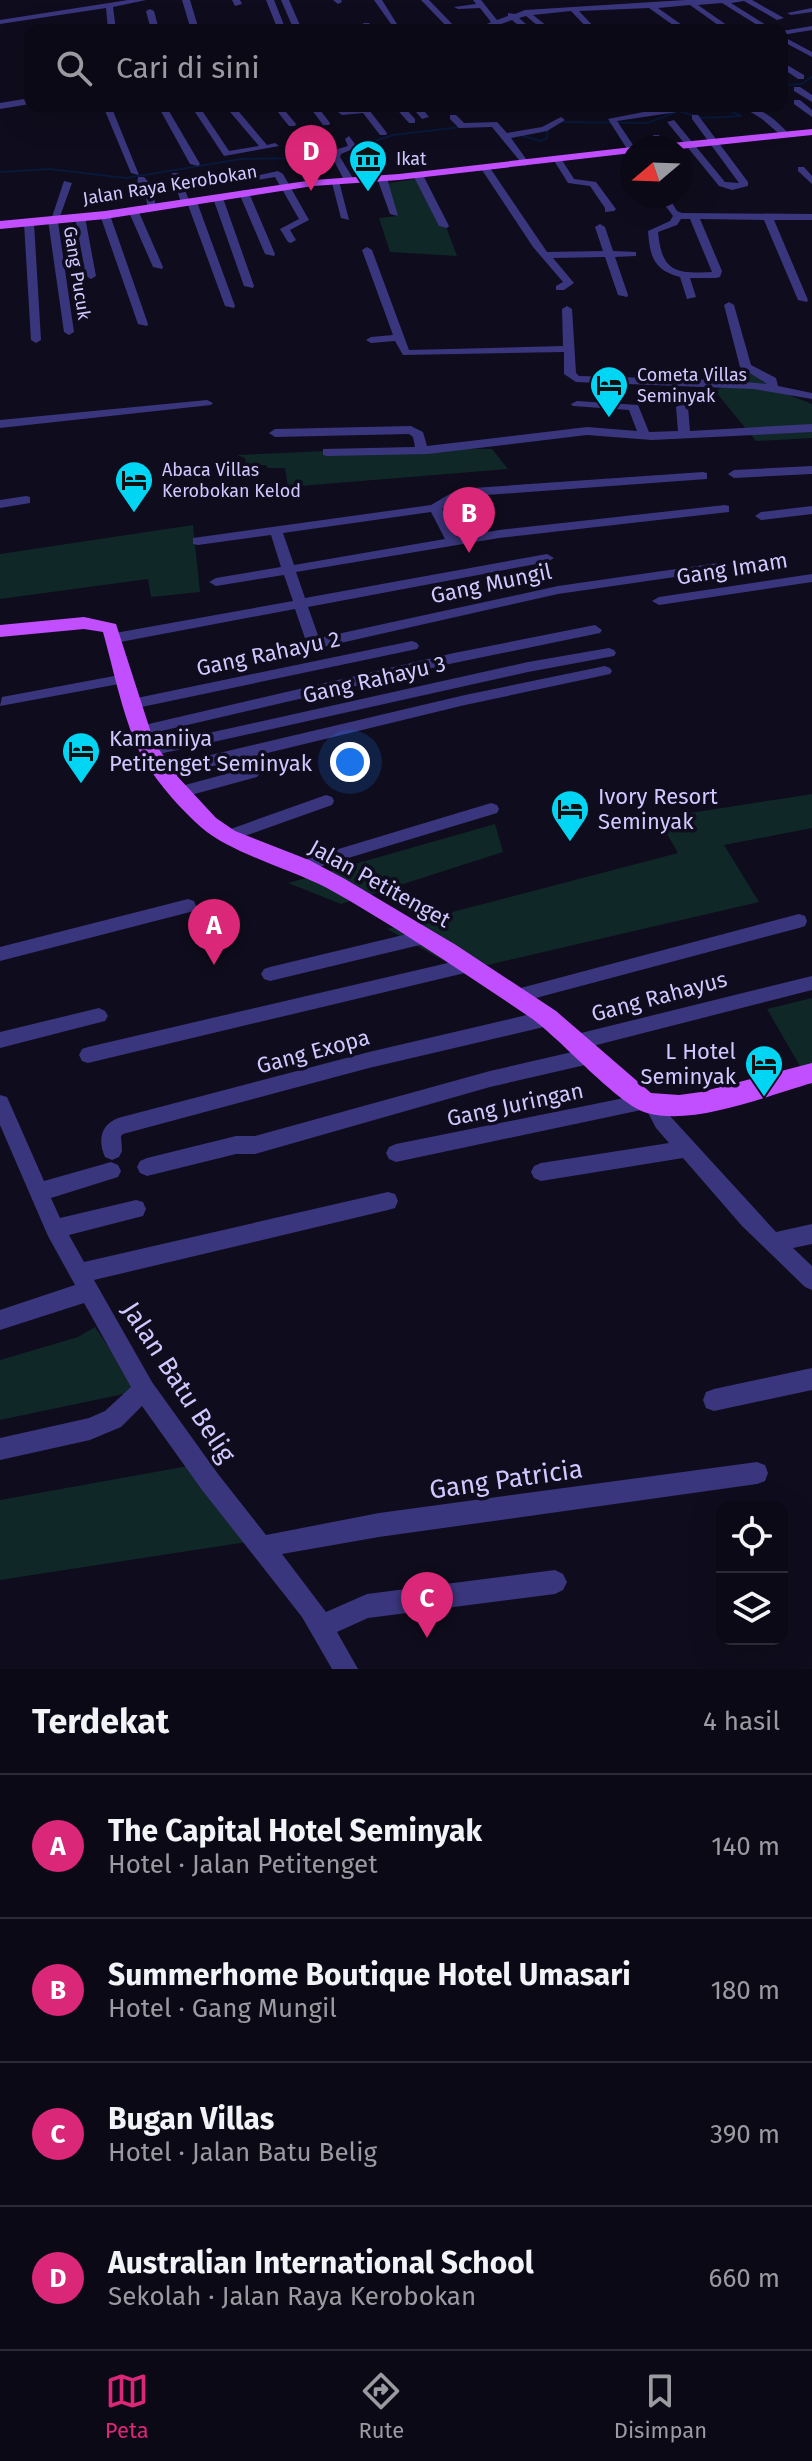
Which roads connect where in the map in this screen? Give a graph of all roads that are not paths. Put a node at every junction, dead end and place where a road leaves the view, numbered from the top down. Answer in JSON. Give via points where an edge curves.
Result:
{"nodes":[{"id":1,"x":44,"y":0,"type":"edge"},
{"id":2,"x":64,"y":0,"type":"edge"},
{"id":3,"x":142,"y":0,"type":"edge"},
{"id":4,"x":186,"y":0,"type":"edge"},
{"id":5,"x":270,"y":0,"type":"edge"},
{"id":6,"x":285,"y":0,"type":"edge"},
{"id":7,"x":378,"y":0,"type":"edge"},
{"id":8,"x":425,"y":0,"type":"edge"},
{"id":9,"x":540,"y":0,"type":"edge"},
{"id":10,"x":730,"y":0,"type":"edge"},
{"id":11,"x":744,"y":0,"type":"edge"},
{"id":12,"x":688,"y":1,"type":"edge"},
{"id":13,"x":723,"y":1,"type":"edge"},
{"id":14,"x":702,"y":2,"type":"edge"},
{"id":15,"x":113,"y":3,"type":"edge"},
{"id":16,"x":479,"y":3,"type":"edge"},
{"id":17,"x":647,"y":3,"type":"edge"},
{"id":18,"x":85,"y":4,"type":"edge"},
{"id":19,"x":591,"y":4,"type":"edge"},
{"id":20,"x":676,"y":4,"type":"junction"},
{"id":21,"x":458,"y":7,"type":"dead end"},
{"id":22,"x":0,"y":8,"type":"edge"},
{"id":23,"x":546,"y":8,"type":"junction"},
{"id":24,"x":573,"y":8,"type":"junction"},
{"id":25,"x":68,"y":10,"type":"junction"},
{"id":26,"x":812,"y":10,"type":"edge"},
{"id":27,"x":150,"y":11,"type":"dead end"},
{"id":28,"x":525,"y":12,"type":"junction"},
{"id":29,"x":791,"y":13,"type":"dead end"},
{"id":30,"x":48,"y":14,"type":"junction"},
{"id":31,"x":511,"y":15,"type":"junction"},
{"id":32,"x":75,"y":18,"type":"dead end"},
{"id":33,"x":780,"y":18,"type":"dead end"},
{"id":34,"x":1,"y":22,"type":"edge"},
{"id":35,"x":394,"y":22,"type":"dead end"},
{"id":36,"x":112,"y":24,"type":"edge"},
{"id":37,"x":153,"y":24,"type":"edge"},
{"id":38,"x":193,"y":24,"type":"edge"},
{"id":39,"x":280,"y":24,"type":"edge"},
{"id":40,"x":295,"y":24,"type":"edge"},
{"id":41,"x":448,"y":24,"type":"edge"},
{"id":42,"x":495,"y":24,"type":"edge"},
{"id":43,"x":498,"y":24,"type":"edge"},
{"id":44,"x":522,"y":24,"type":"edge"},
{"id":45,"x":540,"y":24,"type":"edge"},
{"id":46,"x":588,"y":24,"type":"edge"},
{"id":47,"x":677,"y":24,"type":"edge"},
{"id":48,"x":706,"y":24,"type":"edge"},
{"id":49,"x":721,"y":24,"type":"edge"},
{"id":50,"x":735,"y":24,"type":"edge"},
{"id":51,"x":760,"y":24,"type":"edge"},
{"id":52,"x":812,"y":28,"type":"edge"},
{"id":53,"x":788,"y":34,"type":"edge"},
{"id":54,"x":788,"y":40,"type":"edge"},
{"id":55,"x":812,"y":41,"type":"edge"},
{"id":56,"x":796,"y":46,"type":"junction"},
{"id":57,"x":788,"y":49,"type":"edge"},
{"id":58,"x":812,"y":55,"type":"edge"},
{"id":59,"x":788,"y":68,"type":"edge"},
{"id":60,"x":801,"y":77,"type":"dead end"},
{"id":61,"x":797,"y":89,"type":"dead end"},
{"id":62,"x":812,"y":99,"type":"edge"},
{"id":63,"x":24,"y":102,"type":"edge"},
{"id":64,"x":797,"y":102,"type":"dead end"},
{"id":65,"x":0,"y":106,"type":"edge"},
{"id":66,"x":110,"y":112,"type":"edge"},
{"id":67,"x":165,"y":112,"type":"edge"},
{"id":68,"x":199,"y":112,"type":"edge"},
{"id":69,"x":235,"y":112,"type":"edge"},
{"id":70,"x":282,"y":112,"type":"edge"},
{"id":71,"x":318,"y":112,"type":"edge"},
{"id":72,"x":367,"y":112,"type":"edge"},
{"id":73,"x":404,"y":112,"type":"edge"},
{"id":74,"x":420,"y":112,"type":"edge"},
{"id":75,"x":756,"y":112,"type":"edge"},
{"id":76,"x":487,"y":114,"type":"dead end"},
{"id":77,"x":812,"y":114,"type":"edge"},
{"id":78,"x":615,"y":116,"type":"edge"},
{"id":79,"x":425,"y":117,"type":"dead end"},
{"id":80,"x":453,"y":117,"type":"dead end"},
{"id":81,"x":695,"y":117,"type":"dead end"},
{"id":82,"x":561,"y":120,"type":"dead end"},
{"id":83,"x":412,"y":121,"type":"dead end"},
{"id":84,"x":671,"y":122,"type":"dead end"},
{"id":85,"x":326,"y":123,"type":"dead end"},
{"id":86,"x":292,"y":124,"type":"dead end"},
{"id":87,"x":494,"y":124,"type":"junction"},
{"id":88,"x":812,"y":132,"type":"edge"},
{"id":89,"x":383,"y":133,"type":"dead end"},
{"id":90,"x":786,"y":135,"type":"junction"},
{"id":91,"x":505,"y":136,"type":"junction"},
{"id":92,"x":625,"y":136,"type":"edge"},
{"id":93,"x":682,"y":136,"type":"edge"},
{"id":94,"x":349,"y":139,"type":"dead end"},
{"id":95,"x":714,"y":142,"type":"junction"},
{"id":96,"x":692,"y":145,"type":"edge"},
{"id":97,"x":692,"y":149,"type":"edge"},
{"id":98,"x":620,"y":151,"type":"edge"},
{"id":99,"x":557,"y":159,"type":"junction"},
{"id":100,"x":524,"y":163,"type":"junction"},
{"id":101,"x":195,"y":164,"type":"dead end"},
{"id":102,"x":485,"y":167,"type":"junction"},
{"id":103,"x":801,"y":169,"type":"dead end"},
{"id":104,"x":175,"y":175,"type":"dead end"},
{"id":105,"x":418,"y":175,"type":"junction"},
{"id":106,"x":251,"y":178,"type":"dead end"},
{"id":107,"x":382,"y":178,"type":"junction"},
{"id":108,"x":349,"y":180,"type":"junction"},
{"id":109,"x":334,"y":181,"type":"junction"},
{"id":110,"x":812,"y":181,"type":"edge"},
{"id":111,"x":67,"y":183,"type":"dead end"},
{"id":112,"x":286,"y":186,"type":"junction"},
{"id":113,"x":244,"y":193,"type":"junction"},
{"id":114,"x":218,"y":198,"type":"junction"},
{"id":115,"x":189,"y":202,"type":"junction"},
{"id":116,"x":153,"y":208,"type":"junction"},
{"id":117,"x":673,"y":208,"type":"edge"},
{"id":118,"x":133,"y":210,"type":"junction"},
{"id":119,"x":608,"y":210,"type":"dead end"},
{"id":120,"x":395,"y":214,"type":"dead end"},
{"id":121,"x":105,"y":215,"type":"junction"},
{"id":122,"x":679,"y":215,"type":"junction"},
{"id":123,"x":80,"y":217,"type":"junction"},
{"id":124,"x":694,"y":217,"type":"junction"},
{"id":125,"x":768,"y":217,"type":"junction"},
{"id":126,"x":812,"y":217,"type":"edge"},
{"id":127,"x":346,"y":218,"type":"dead end"},
{"id":128,"x":54,"y":220,"type":"junction"},
{"id":129,"x":29,"y":223,"type":"junction"},
{"id":130,"x":0,"y":225,"type":"edge"},
{"id":131,"x":444,"y":226,"type":"dead end"},
{"id":132,"x":600,"y":227,"type":"dead end"},
{"id":133,"x":291,"y":240,"type":"dead end"},
{"id":134,"x":367,"y":250,"type":"dead end"},
{"id":135,"x":608,"y":253,"type":"junction"},
{"id":136,"x":270,"y":254,"type":"dead end"},
{"id":137,"x":632,"y":254,"type":"dead end"},
{"id":138,"x":545,"y":255,"type":"junction"},
{"id":139,"x":158,"y":267,"type":"dead end"},
{"id":140,"x":684,"y":274,"type":"junction"},
{"id":141,"x":91,"y":276,"type":"dead end"},
{"id":142,"x":249,"y":286,"type":"dead end"},
{"id":143,"x":560,"y":288,"type":"dead end"},
{"id":144,"x":623,"y":295,"type":"dead end"},
{"id":145,"x":691,"y":297,"type":"dead end"},
{"id":146,"x":803,"y":300,"type":"dead end"},
{"id":147,"x":729,"y":305,"type":"dead end"},
{"id":148,"x":230,"y":306,"type":"dead end"},
{"id":149,"x":567,"y":309,"type":"dead end"},
{"id":150,"x":143,"y":324,"type":"dead end"},
{"id":151,"x":69,"y":332,"type":"dead end"},
{"id":152,"x":398,"y":338,"type":"junction"},
{"id":153,"x":36,"y":340,"type":"dead end"},
{"id":154,"x":371,"y":340,"type":"dead end"},
{"id":155,"x":570,"y":349,"type":"junction"},
{"id":156,"x":773,"y":387,"type":"junction"},
{"id":157,"x":812,"y":396,"type":"edge"},
{"id":158,"x":207,"y":403,"type":"dead end"},
{"id":159,"x":577,"y":404,"type":"dead end"},
{"id":160,"x":682,"y":407,"type":"dead end"},
{"id":161,"x":0,"y":424,"type":"edge"},
{"id":162,"x":812,"y":428,"type":"edge"},
{"id":163,"x":275,"y":433,"type":"dead end"},
{"id":164,"x":644,"y":435,"type":"junction"},
{"id":165,"x":684,"y":435,"type":"junction"},
{"id":166,"x":421,"y":450,"type":"junction"},
{"id":167,"x":327,"y":452,"type":"dead end"},
{"id":168,"x":812,"y":470,"type":"edge"},
{"id":169,"x":734,"y":474,"type":"dead end"},
{"id":170,"x":703,"y":476,"type":"dead end"},
{"id":171,"x":26,"y":500,"type":"dead end"},
{"id":172,"x":0,"y":504,"type":"edge"},
{"id":173,"x":434,"y":508,"type":"junction"},
{"id":174,"x":725,"y":509,"type":"dead end"},
{"id":175,"x":812,"y":510,"type":"edge"},
{"id":176,"x":761,"y":516,"type":"dead end"},
{"id":177,"x":275,"y":529,"type":"junction"},
{"id":178,"x":198,"y":541,"type":"dead end"},
{"id":179,"x":453,"y":542,"type":"junction"},
{"id":180,"x":547,"y":558,"type":"dead end"},
{"id":181,"x":718,"y":567,"type":"dead end"},
{"id":182,"x":290,"y":568,"type":"junction"},
{"id":183,"x":812,"y":578,"type":"edge"},
{"id":184,"x":216,"y":582,"type":"dead end"},
{"id":185,"x":659,"y":601,"type":"dead end"},
{"id":186,"x":301,"y":606,"type":"junction"},
{"id":187,"x":595,"y":630,"type":"dead end"},
{"id":188,"x":0,"y":631,"type":"edge"},
{"id":189,"x":115,"y":638,"type":"junction"},
{"id":190,"x":412,"y":646,"type":"dead end"},
{"id":191,"x":609,"y":653,"type":"dead end"},
{"id":192,"x":605,"y":671,"type":"dead end"},
{"id":193,"x":125,"y":679,"type":"junction"},
{"id":194,"x":2,"y":702,"type":"dead end"},
{"id":195,"x":132,"y":704,"type":"junction"},
{"id":196,"x":140,"y":731,"type":"junction"},
{"id":197,"x":150,"y":751,"type":"junction"},
{"id":198,"x":164,"y":772,"type":"junction"},
{"id":199,"x":252,"y":773,"type":"dead end"},
{"id":200,"x":180,"y":792,"type":"junction"},
{"id":201,"x":326,"y":801,"type":"dead end"},
{"id":202,"x":491,"y":809,"type":"dead end"},
{"id":203,"x":228,"y":836,"type":"junction"},
{"id":204,"x":302,"y":866,"type":"junction"},
{"id":205,"x":188,"y":906,"type":"dead end"},
{"id":206,"x":799,"y":921,"type":"dead end"},
{"id":207,"x":424,"y":937,"type":"junction"},
{"id":208,"x":0,"y":954,"type":"edge"},
{"id":209,"x":469,"y":965,"type":"junction"},
{"id":210,"x":270,"y":974,"type":"dead end"},
{"id":211,"x":812,"y":983,"type":"edge"},
{"id":212,"x":517,"y":996,"type":"junction"},
{"id":213,"x":99,"y":1016,"type":"dead end"},
{"id":214,"x":548,"y":1018,"type":"junction"},
{"id":215,"x":0,"y":1040,"type":"edge"},
{"id":216,"x":586,"y":1049,"type":"junction"},
{"id":217,"x":88,"y":1055,"type":"dead end"},
{"id":218,"x":812,"y":1073,"type":"edge"},
{"id":219,"x":0,"y":1103,"type":"edge"},
{"id":220,"x":649,"y":1104,"type":"junction"},
{"id":221,"x":687,"y":1149,"type":"junction"},
{"id":222,"x":396,"y":1153,"type":"dead end"},
{"id":223,"x":147,"y":1167,"type":"dead end"},
{"id":224,"x":541,"y":1172,"type":"dead end"},
{"id":225,"x":39,"y":1192,"type":"junction"},
{"id":226,"x":388,"y":1201,"type":"dead end"},
{"id":227,"x":136,"y":1209,"type":"dead end"},
{"id":228,"x":55,"y":1229,"type":"junction"},
{"id":229,"x":812,"y":1234,"type":"edge"},
{"id":230,"x":774,"y":1242,"type":"junction"},
{"id":231,"x":812,"y":1280,"type":"edge"},
{"id":232,"x":84,"y":1282,"type":"junction"},
{"id":233,"x":0,"y":1320,"type":"edge"},
{"id":234,"x":812,"y":1379,"type":"edge"},
{"id":235,"x":144,"y":1390,"type":"junction"},
{"id":236,"x":714,"y":1400,"type":"dead end"},
{"id":237,"x":0,"y":1449,"type":"edge"},
{"id":238,"x":757,"y":1473,"type":"dead end"},
{"id":239,"x":265,"y":1549,"type":"junction"},
{"id":240,"x":555,"y":1582,"type":"dead end"},
{"id":241,"x":322,"y":1626,"type":"junction"},
{"id":242,"x":346,"y":1669,"type":"edge"}],
"edges":[{"from":1,"to":30,"type":"street"},
{"from":2,"to":25,"type":"street"},
{"from":3,"to":15,"type":"street"},
{"from":4,"to":38,"type":"street"},
{"from":5,"to":39,"type":"street"},
{"from":6,"to":40,"type":"street"},
{"from":7,"to":35,"type":"street"},
{"from":8,"to":41,"type":"street"},
{"from":9,"to":23,"type":"street"},
{"from":10,"to":11,"type":"street"},
{"from":10,"to":13,"type":"street"},
{"from":11,"to":33,"type":"street"},
{"from":12,"to":14,"type":"street"},
{"from":12,"to":20,"type":"street"},
{"from":12,"to":49,"type":"street"},
{"from":13,"to":14,"type":"street"},
{"from":13,"to":51,"type":"street"},
{"from":14,"to":50,"type":"street"},
{"from":15,"to":18,"type":"street"},
{"from":15,"to":36,"type":"street"},
{"from":16,"to":21,"type":"street"},
{"from":16,"to":42,"type":"street"},
{"from":17,"to":19,"type":"street"},
{"from":17,"to":20,"type":"street"},
{"from":17,"to":47,"type":"street"},
{"from":18,"to":25,"type":"street"},
{"from":19,"to":24,"type":"street"},
{"from":20,"to":48,"type":"street"},
{"from":22,"to":34,"type":"street"},
{"from":23,"to":24,"type":"street"},
{"from":23,"to":28,"type":"street"},
{"from":24,"to":46,"type":"street"},
{"from":25,"to":30,"type":"street"},
{"from":25,"to":32,"type":"street"},
{"from":26,"to":29,"type":"street"},
{"from":27,"to":37,"type":"street"},
{"from":28,"to":31,"type":"street"},
{"from":28,"to":45,"type":"street"},
{"from":30,"to":34,"type":"street"},
{"from":31,"to":43,"type":"street"},
{"from":31,"to":44,"type":"street"},
{"from":52,"to":53,"type":"street"},
{"from":54,"to":56,"type":"street"},
{"from":55,"to":56,"type":"street"},
{"from":56,"to":57,"type":"street"},
{"from":56,"to":58,"type":"street"},
{"from":59,"to":60,"type":"street"},
{"from":61,"to":62,"type":"street"},
{"from":63,"to":65,"type":"street"},
{"from":64,"to":77,"type":"street"},
{"from":66,"to":116,"type":"street","via":[[148,187]]},
{"from":67,"to":101,"type":"street"},
{"from":68,"to":69,"type":"street","via":[[227,154],[269,146]]},
{"from":70,"to":86,"type":"street"},
{"from":71,"to":85,"type":"street"},
{"from":72,"to":89,"type":"street"},
{"from":73,"to":83,"type":"street"},
{"from":74,"to":79,"type":"street"},
{"from":75,"to":90,"type":"street"},
{"from":76,"to":87,"type":"street"},
{"from":78,"to":92,"type":"street"},
{"from":80,"to":87,"type":"street","via":[[462,126]]},
{"from":81,"to":95,"type":"street"},
{"from":82,"to":91,"type":"street"},
{"from":84,"to":93,"type":"street"},
{"from":87,"to":91,"type":"street"},
{"from":88,"to":90,"type":"main road"},
{"from":90,"to":95,"type":"main road"},
{"from":91,"to":100,"type":"street"},
{"from":94,"to":108,"type":"street","via":[[353,147],[337,155]]},
{"from":95,"to":96,"type":"main road"},
{"from":95,"to":97,"type":"street","via":[[745,184],[722,184]]},
{"from":98,"to":99,"type":"main road","name":"Jalan Raya Kerobokan"},
{"from":99,"to":100,"type":"main road","name":"Jalan Raya Kerobokan"},
{"from":99,"to":119,"type":"street","via":[[571,181],[593,184],[611,207]]},
{"from":100,"to":102,"type":"main road","name":"Jalan Raya Kerobokan"},
{"from":102,"to":105,"type":"main road","name":"Jalan Raya Kerobokan"},
{"from":102,"to":138,"type":"street"},
{"from":103,"to":110,"type":"street"},
{"from":104,"to":115,"type":"street"},
{"from":105,"to":107,"type":"main road","name":"Jalan Raya Kerobokan"},
{"from":105,"to":131,"type":"street"},
{"from":106,"to":112,"type":"street","via":[[278,174]]},
{"from":107,"to":108,"type":"main road","name":"Jalan Raya Kerobokan"},
{"from":107,"to":120,"type":"street"},
{"from":108,"to":109,"type":"main road","name":"Jalan Raya Kerobokan"},
{"from":109,"to":112,"type":"main road","name":"Jalan Raya Kerobokan"},
{"from":109,"to":127,"type":"street"},
{"from":111,"to":128,"type":"street"},
{"from":112,"to":113,"type":"main road","name":"Jalan Raya Kerobokan"},
{"from":112,"to":133,"type":"street","via":[[304,220],[285,229]]},
{"from":113,"to":114,"type":"main road","name":"Jalan Raya Kerobokan"},
{"from":113,"to":136,"type":"street"},
{"from":114,"to":115,"type":"main road","name":"Jalan Raya Kerobokan"},
{"from":114,"to":142,"type":"street"},
{"from":115,"to":116,"type":"main road","name":"Jalan Raya Kerobokan"},
{"from":115,"to":148,"type":"street"},
{"from":116,"to":118,"type":"main road","name":"Jalan Raya Kerobokan"},
{"from":117,"to":122,"type":"street"},
{"from":118,"to":121,"type":"main road","name":"Jalan Raya Kerobokan"},
{"from":118,"to":139,"type":"street"},
{"from":121,"to":123,"type":"main road","name":"Jalan Raya Kerobokan"},
{"from":121,"to":150,"type":"street"},
{"from":122,"to":124,"type":"street"},
{"from":122,"to":140,"type":"street","via":[[674,223],[653,231],[659,262]]},
{"from":123,"to":128,"type":"main road","name":"Jalan Raya Kerobokan"},
{"from":123,"to":141,"type":"street"},
{"from":124,"to":125,"type":"street"},
{"from":124,"to":140,"type":"street","via":[[718,274]]},
{"from":125,"to":126,"type":"street"},
{"from":125,"to":146,"type":"street"},
{"from":128,"to":129,"type":"main road","name":"Jalan Raya Kerobokan"},
{"from":128,"to":151,"type":"street","name":"Gang Pucuk"},
{"from":129,"to":130,"type":"main road","name":"Jalan Raya Kerobokan"},
{"from":129,"to":153,"type":"street"},
{"from":132,"to":135,"type":"street"},
{"from":134,"to":152,"type":"street"},
{"from":135,"to":137,"type":"street"},
{"from":135,"to":138,"type":"street"},
{"from":135,"to":144,"type":"street"},
{"from":138,"to":143,"type":"street","via":[[569,283]]},
{"from":140,"to":145,"type":"street"},
{"from":147,"to":156,"type":"street","via":[[746,367],[767,375]]},
{"from":149,"to":155,"type":"street"},
{"from":152,"to":154,"type":"street"},
{"from":152,"to":155,"type":"street","via":[[404,351],[412,353]]},
{"from":155,"to":156,"type":"street","via":[[571,376],[579,380]]},
{"from":156,"to":157,"type":"street"},
{"from":158,"to":161,"type":"street"},
{"from":159,"to":164,"type":"street","via":[[634,407]]},
{"from":160,"to":165,"type":"street"},
{"from":162,"to":165,"type":"street"},
{"from":163,"to":166,"type":"street","via":[[411,430],[419,435]]},
{"from":164,"to":165,"type":"street"},
{"from":164,"to":166,"type":"street","via":[[587,431]]},
{"from":166,"to":167,"type":"street"},
{"from":168,"to":169,"type":"street"},
{"from":170,"to":173,"type":"street","via":[[473,492]]},
{"from":171,"to":172,"type":"street"},
{"from":173,"to":177,"type":"street"},
{"from":173,"to":179,"type":"street"},
{"from":174,"to":179,"type":"street"},
{"from":175,"to":176,"type":"street"},
{"from":177,"to":178,"type":"street"},
{"from":177,"to":182,"type":"street","name":"Gang Mungil"},
{"from":179,"to":182,"type":"street"},
{"from":180,"to":186,"type":"street","name":"Gang Mungil"},
{"from":181,"to":186,"type":"street","name":"Gang Mungil","via":[[558,590],[314,644]]},
{"from":182,"to":184,"type":"street"},
{"from":182,"to":186,"type":"street","name":"Gang Mungil"},
{"from":183,"to":185,"type":"street","name":"Gang Imam"},
{"from":186,"to":189,"type":"street","name":"Gang Mungil"},
{"from":187,"to":196,"type":"street","name":"Gang Rahayu 3"},
{"from":188,"to":189,"type":"main road","via":[[92,623],[110,628]]},
{"from":189,"to":193,"type":"main road","name":"Jalan Petitenget"},
{"from":190,"to":195,"type":"street","name":"Gang Rahayu 2"},
{"from":191,"to":197,"type":"street","name":"Gang Rahayu 3"},
{"from":192,"to":198,"type":"street"},
{"from":193,"to":194,"type":"street"},
{"from":193,"to":195,"type":"main road","name":"Jalan Petitenget"},
{"from":195,"to":196,"type":"main road","name":"Jalan Petitenget"},
{"from":196,"to":197,"type":"main road","name":"Jalan Petitenget"},
{"from":197,"to":198,"type":"main road","name":"Jalan Petitenget"},
{"from":198,"to":200,"type":"main road","name":"Jalan Petitenget"},
{"from":199,"to":200,"type":"street"},
{"from":200,"to":203,"type":"main road","name":"Jalan Petitenget"},
{"from":201,"to":203,"type":"street"},
{"from":202,"to":204,"type":"street"},
{"from":203,"to":204,"type":"main road","name":"Jalan Petitenget"},
{"from":204,"to":207,"type":"main road","name":"Jalan Petitenget"},
{"from":205,"to":208,"type":"street"},
{"from":206,"to":212,"type":"street"},
{"from":207,"to":209,"type":"main road","name":"Jalan Petitenget"},
{"from":207,"to":210,"type":"street"},
{"from":209,"to":212,"type":"main road","name":"Jalan Petitenget"},
{"from":209,"to":217,"type":"street"},
{"from":211,"to":216,"type":"street","name":"Gang Rahayus"},
{"from":212,"to":214,"type":"main road","name":"Jalan Petitenget"},
{"from":213,"to":215,"type":"street"},
{"from":214,"to":216,"type":"main road","name":"Jalan Petitenget"},
{"from":214,"to":225,"type":"street","name":"Gang Exopa","via":[[118,1127],[111,1132],[111,1161]]},
{"from":216,"to":220,"type":"main road","name":"Jalan Petitenget"},
{"from":216,"to":223,"type":"street","name":"Gang Rahayus","via":[[255,1145]]},
{"from":218,"to":220,"type":"main road","via":[[689,1105]]},
{"from":219,"to":225,"type":"street","name":"Jalan Batu Belig"},
{"from":220,"to":221,"type":"street"},
{"from":220,"to":222,"type":"street","name":"Gang Juringan"},
{"from":221,"to":224,"type":"street"},
{"from":221,"to":230,"type":"street"},
{"from":225,"to":228,"type":"street","name":"Jalan Batu Belig"},
{"from":226,"to":232,"type":"street"},
{"from":227,"to":228,"type":"street"},
{"from":228,"to":232,"type":"street","name":"Jalan Batu Belig"},
{"from":229,"to":230,"type":"street"},
{"from":230,"to":231,"type":"street"},
{"from":232,"to":233,"type":"street"},
{"from":232,"to":235,"type":"street","name":"Jalan Batu Belig"},
{"from":234,"to":236,"type":"street"},
{"from":235,"to":237,"type":"street","via":[[113,1419],[90,1429]]},
{"from":235,"to":239,"type":"street","name":"Jalan Batu Belig"},
{"from":238,"to":239,"type":"street","name":"Gang Patricia","via":[[379,1525]]},
{"from":239,"to":241,"type":"street","name":"Jalan Batu Belig"},
{"from":240,"to":241,"type":"street","via":[[367,1606]]},
{"from":241,"to":242,"type":"street","name":"Jalan Batu Belig"}]}
